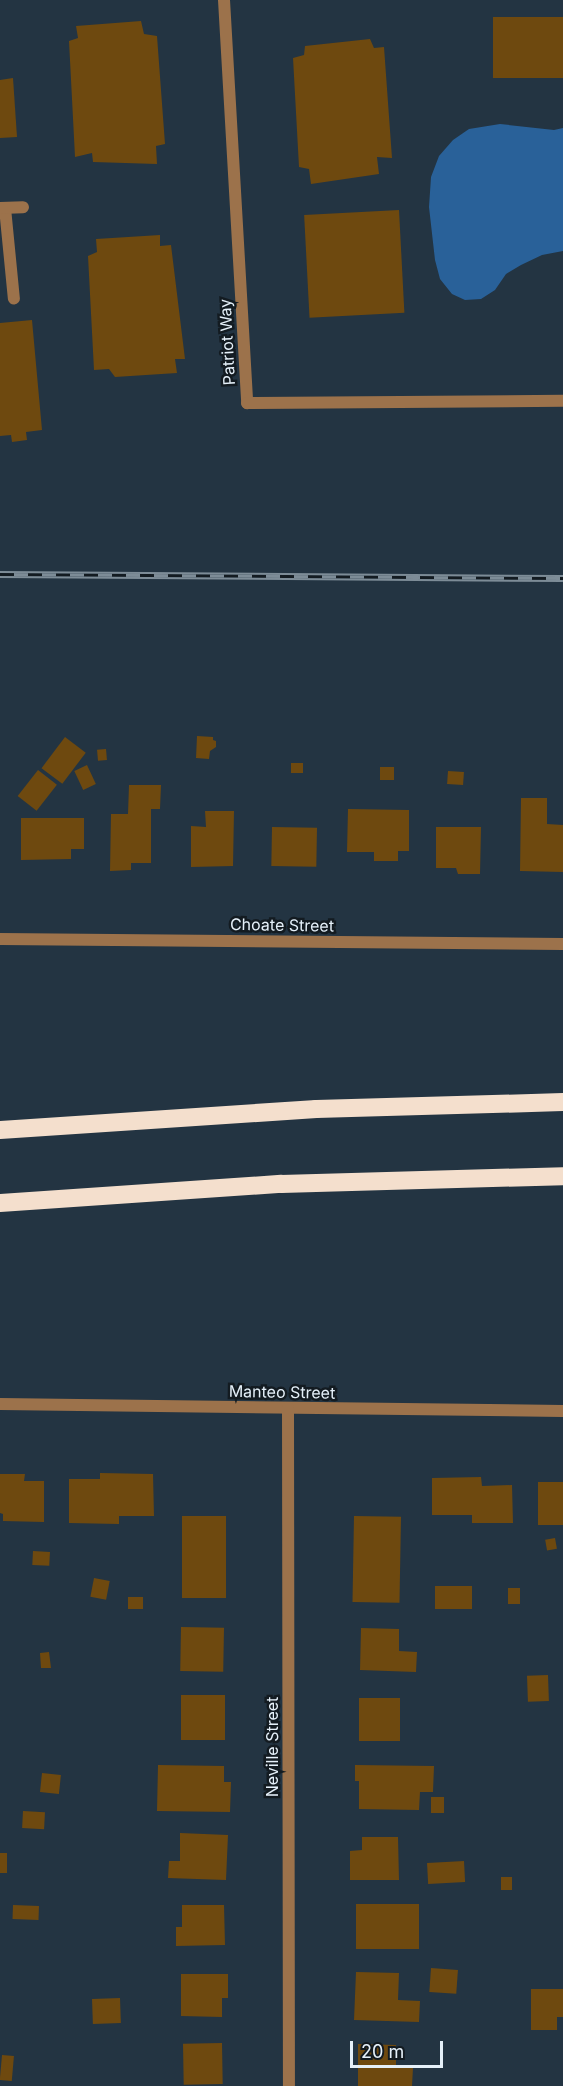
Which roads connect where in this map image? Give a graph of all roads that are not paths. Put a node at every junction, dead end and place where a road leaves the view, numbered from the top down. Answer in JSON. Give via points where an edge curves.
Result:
{"nodes":[{"id":1,"x":224,"y":0,"type":"edge"},
{"id":2,"x":23,"y":207,"type":"dead end"},
{"id":3,"x":3,"y":208,"type":"edge"},
{"id":4,"x":14,"y":299,"type":"dead end"},
{"id":5,"x":563,"y":401,"type":"edge"},
{"id":6,"x":0,"y":939,"type":"edge"},
{"id":7,"x":563,"y":944,"type":"edge"},
{"id":8,"x":563,"y":1102,"type":"edge"},
{"id":9,"x":0,"y":1130,"type":"edge"},
{"id":10,"x":563,"y":1176,"type":"edge"},
{"id":11,"x":0,"y":1203,"type":"edge"},
{"id":12,"x":0,"y":1404,"type":"edge"},
{"id":13,"x":288,"y":1408,"type":"junction"},
{"id":14,"x":563,"y":1411,"type":"edge"},
{"id":15,"x":289,"y":2086,"type":"edge"}],
"edges":[{"from":1,"to":5,"type":"street","name":"Patriot Way","via":[[247,403]]},
{"from":2,"to":3,"type":"street"},
{"from":3,"to":4,"type":"street"},
{"from":6,"to":7,"type":"street","name":"Choate Street"},
{"from":8,"to":9,"type":"highway","via":[[316,1109]]},
{"from":10,"to":11,"type":"highway","via":[[281,1184]]},
{"from":12,"to":13,"type":"street","name":"Manteo Street"},
{"from":13,"to":14,"type":"street","name":"Manteo Street"},
{"from":13,"to":15,"type":"street","name":"Neville Street"}]}
